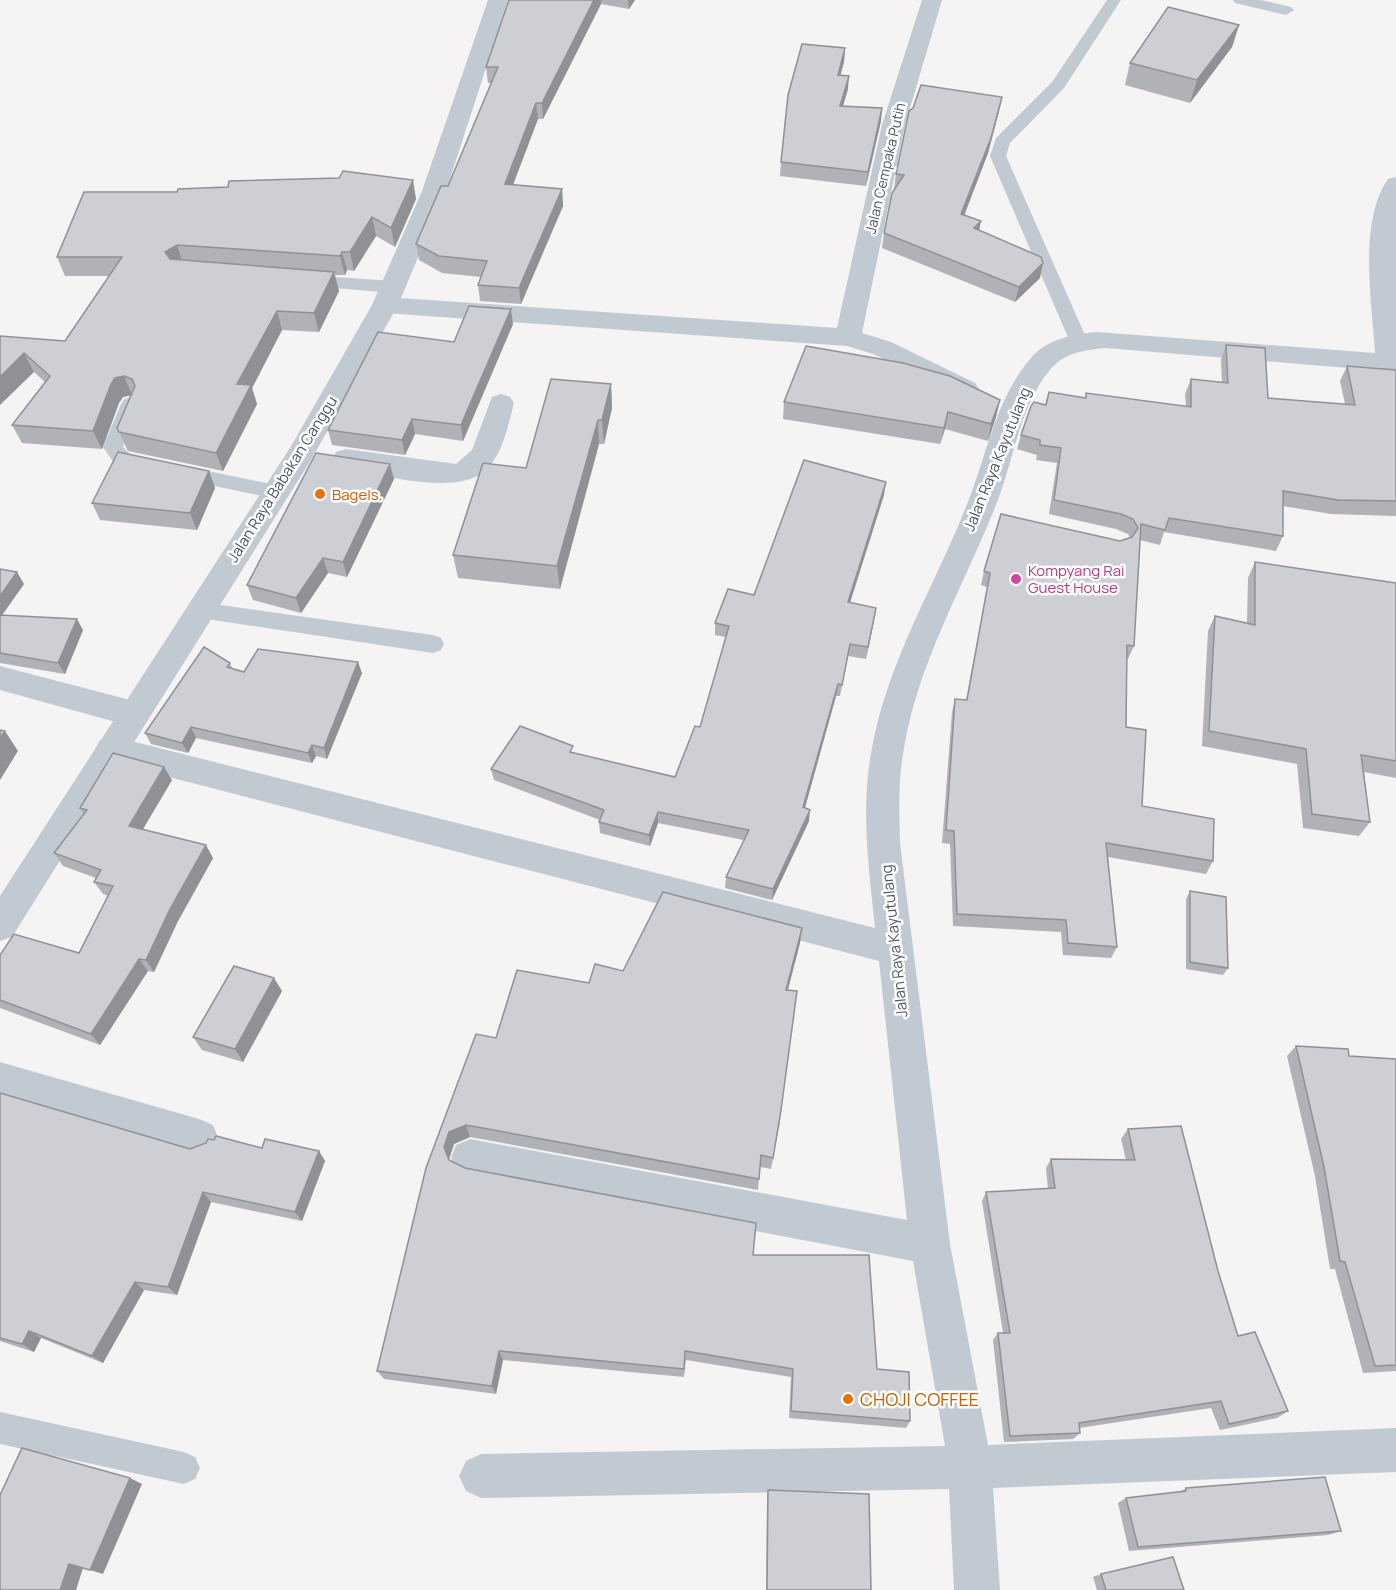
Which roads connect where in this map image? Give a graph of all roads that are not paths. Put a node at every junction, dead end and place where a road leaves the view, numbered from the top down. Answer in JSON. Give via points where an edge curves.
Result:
{"nodes":[{"id":1,"x":498,"y":0,"type":"edge"},
{"id":2,"x":932,"y":0,"type":"edge"},
{"id":3,"x":1114,"y":0,"type":"edge"},
{"id":4,"x":1240,"y":0,"type":"edge"},
{"id":5,"x":1286,"y":10,"type":"dead end"},
{"id":6,"x":1396,"y":184,"type":"edge"},
{"id":7,"x":286,"y":279,"type":"edge"},
{"id":8,"x":389,"y":296,"type":"junction"},
{"id":9,"x":848,"y":338,"type":"junction"},
{"id":10,"x":1079,"y":342,"type":"junction"},
{"id":11,"x":1392,"y":363,"type":"edge"},
{"id":12,"x":501,"y":403,"type":"dead end"},
{"id":13,"x":131,"y":404,"type":"edge"},
{"id":14,"x":999,"y":405,"type":"junction"},
{"id":15,"x":301,"y":453,"type":"junction"},
{"id":16,"x":276,"y":492,"type":"junction"},
{"id":17,"x":200,"y":610,"type":"junction"},
{"id":18,"x":433,"y":644,"type":"dead end"},
{"id":19,"x":0,"y":678,"type":"edge"},
{"id":20,"x":134,"y":714,"type":"junction"},
{"id":21,"x":111,"y":749,"type":"junction"},
{"id":22,"x":0,"y":926,"type":"edge"},
{"id":23,"x":895,"y":948,"type":"junction"},
{"id":24,"x":0,"y":1080,"type":"edge"},
{"id":25,"x":199,"y":1138,"type":"dead end"},
{"id":26,"x":470,"y":1158,"type":"dead end"},
{"id":27,"x":930,"y":1244,"type":"junction"},
{"id":28,"x":0,"y":1428,"type":"edge"},
{"id":29,"x":1396,"y":1450,"type":"edge"},
{"id":30,"x":970,"y":1467,"type":"junction"},
{"id":31,"x":184,"y":1468,"type":"dead end"},
{"id":32,"x":481,"y":1476,"type":"dead end"},
{"id":33,"x":977,"y":1590,"type":"edge"}],
"edges":[{"from":1,"to":8,"type":"street","name":"Jalan Raya Babakan Canggu","via":[[434,191]]},
{"from":2,"to":9,"type":"street","name":"Jalan Cempaka Putih","via":[[897,109]]},
{"from":3,"to":10,"type":"lane","via":[[1058,85],[1002,142],[998,156]]},
{"from":4,"to":5,"type":"lane"},
{"from":6,"to":11,"type":"street","via":[[1383,228]]},
{"from":7,"to":8,"type":"lane"},
{"from":8,"to":9,"type":"street"},
{"from":8,"to":15,"type":"street","name":"Jalan Raya Babakan Canggu"},
{"from":9,"to":14,"type":"street","via":[[882,348]]},
{"from":10,"to":11,"type":"street","name":"Jalan Raya Kayutulang","via":[[1106,340]]},
{"from":10,"to":14,"type":"street","name":"Jalan Raya Kayutulang","via":[[1056,350],[1028,382]]},
{"from":12,"to":15,"type":"street","via":[[482,460],[463,474]]},
{"from":13,"to":16,"type":"lane","via":[[113,447],[119,459]]},
{"from":14,"to":23,"type":"street","name":"Jalan Raya Kayutulang","via":[[990,514],[914,658],[890,744],[884,783],[883,843]]},
{"from":15,"to":16,"type":"street","name":"Jalan Raya Babakan Canggu"},
{"from":16,"to":17,"type":"street","name":"Jalan Raya Babakan Canggu"},
{"from":17,"to":18,"type":"lane"},
{"from":17,"to":20,"type":"street","name":"Jalan Raya Babakan Canggu"},
{"from":19,"to":20,"type":"street"},
{"from":20,"to":21,"type":"street","name":"Jalan Raya Babakan Canggu"},
{"from":21,"to":22,"type":"street","name":"Jalan Raya Babakan Canggu"},
{"from":21,"to":23,"type":"street"},
{"from":23,"to":27,"type":"street","name":"Jalan Raya Kayutulang"},
{"from":24,"to":25,"type":"street"},
{"from":26,"to":27,"type":"street"},
{"from":27,"to":30,"type":"street","name":"Jalan Raya Kayutulang"},
{"from":28,"to":31,"type":"lane"},
{"from":29,"to":30,"type":"street"},
{"from":30,"to":32,"type":"street"},
{"from":30,"to":33,"type":"street","name":"Jalan Raya Kayutulang"}]}
